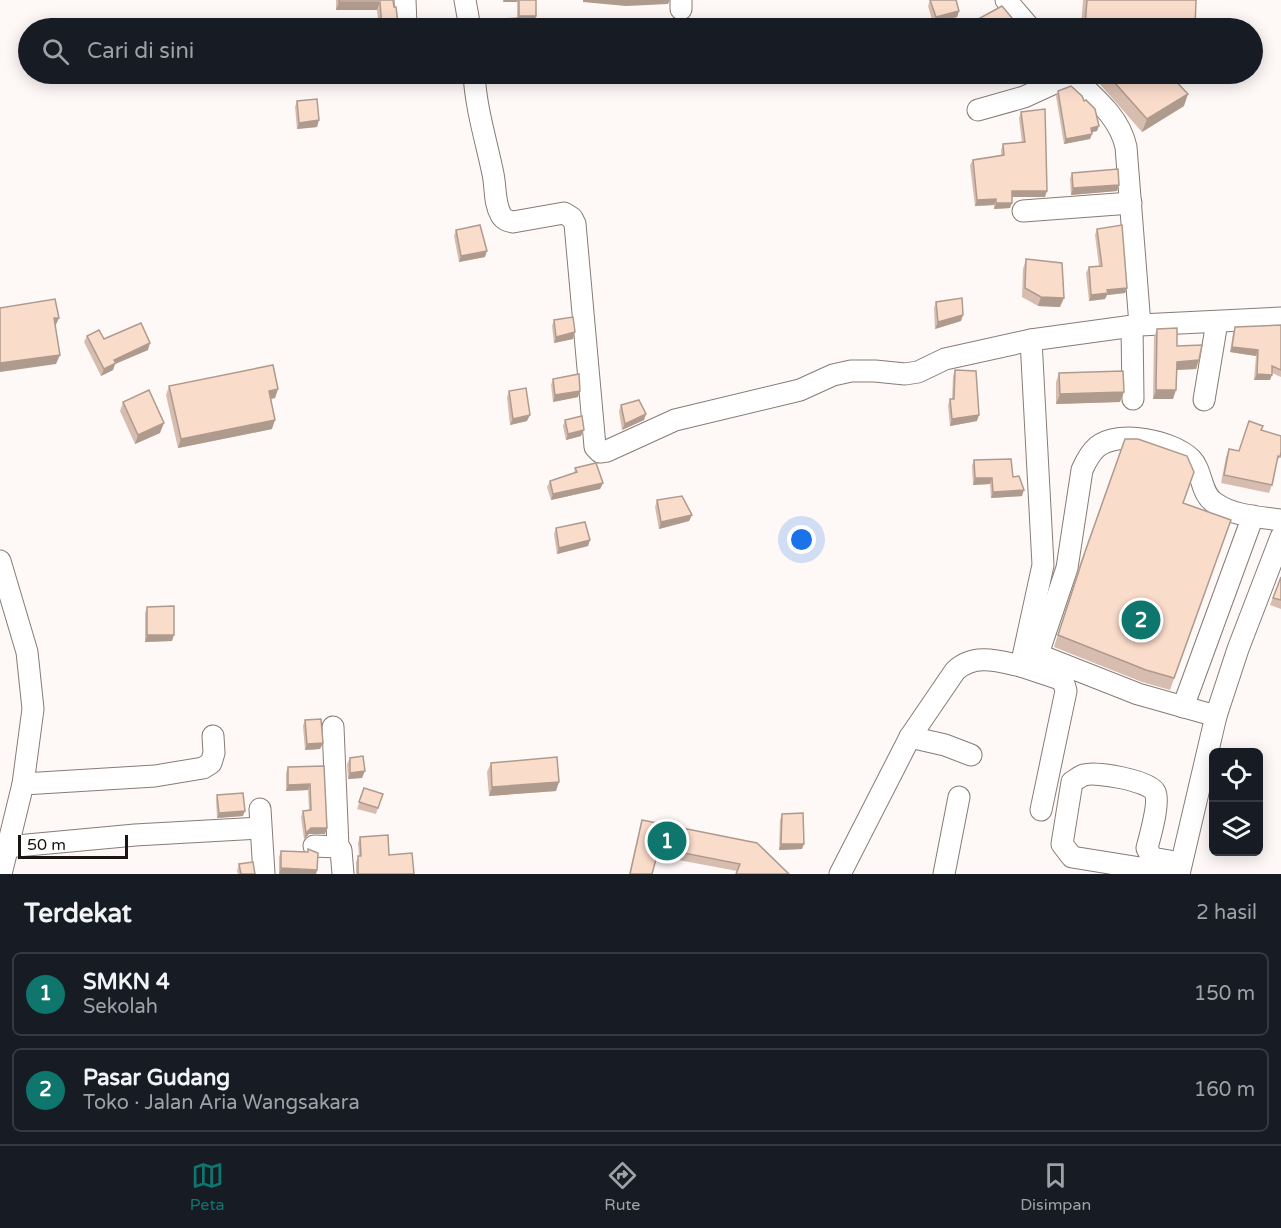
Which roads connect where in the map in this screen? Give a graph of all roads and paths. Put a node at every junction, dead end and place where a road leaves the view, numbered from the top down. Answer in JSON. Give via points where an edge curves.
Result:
{"nodes":[{"id":1,"x":405,"y":0,"type":"edge"},
{"id":2,"x":465,"y":0,"type":"edge"},
{"id":3,"x":1006,"y":0,"type":"edge"},
{"id":4,"x":406,"y":18,"type":"edge"},
{"id":5,"x":468,"y":18,"type":"edge"},
{"id":6,"x":1021,"y":18,"type":"edge"},
{"id":7,"x":475,"y":84,"type":"edge"},
{"id":8,"x":1051,"y":84,"type":"edge"},
{"id":9,"x":1081,"y":84,"type":"edge"},
{"id":10,"x":978,"y":110,"type":"dead end"},
{"id":11,"x":1131,"y":203,"type":"junction"},
{"id":12,"x":1023,"y":211,"type":"dead end"},
{"id":13,"x":1281,"y":318,"type":"edge"},
{"id":14,"x":1216,"y":322,"type":"junction"},
{"id":15,"x":1136,"y":325,"type":"junction"},
{"id":16,"x":1031,"y":340,"type":"junction"},
{"id":17,"x":1133,"y":399,"type":"dead end"},
{"id":18,"x":1204,"y":400,"type":"dead end"},
{"id":19,"x":1254,"y":516,"type":"junction"},
{"id":20,"x":1281,"y":520,"type":"edge"},
{"id":21,"x":1281,"y":537,"type":"edge"},
{"id":22,"x":0,"y":561,"type":"edge"},
{"id":23,"x":1021,"y":666,"type":"junction"},
{"id":24,"x":1183,"y":707,"type":"junction"},
{"id":25,"x":1216,"y":716,"type":"junction"},
{"id":26,"x":333,"y":727,"type":"dead end"},
{"id":27,"x":213,"y":736,"type":"dead end"},
{"id":28,"x":910,"y":737,"type":"junction"},
{"id":29,"x":971,"y":755,"type":"dead end"},
{"id":30,"x":23,"y":784,"type":"junction"},
{"id":31,"x":959,"y":797,"type":"dead end"},
{"id":32,"x":1041,"y":810,"type":"dead end"},
{"id":33,"x":314,"y":846,"type":"dead end"},
{"id":34,"x":6,"y":847,"type":"junction"},
{"id":35,"x":338,"y":847,"type":"junction"},
{"id":36,"x":1179,"y":870,"type":"edge"},
{"id":37,"x":1,"y":874,"type":"edge"},
{"id":38,"x":264,"y":874,"type":"edge"},
{"id":39,"x":343,"y":874,"type":"edge"},
{"id":40,"x":840,"y":874,"type":"edge"},
{"id":41,"x":944,"y":874,"type":"edge"}],
"edges":[{"from":1,"to":4,"type":"street"},
{"from":2,"to":5,"type":"street"},
{"from":3,"to":6,"type":"street"},
{"from":7,"to":16,"type":"street","via":[[501,215],[513,222],[564,213],[575,224],[595,447],[600,452],[675,420],[800,390],[833,375],[875,370],[918,372],[945,359]]},
{"from":8,"to":10,"type":"street","via":[[1024,97]]},
{"from":9,"to":11,"type":"street","via":[[1117,123],[1123,136]]},
{"from":11,"to":12,"type":"street"},
{"from":11,"to":15,"type":"street"},
{"from":13,"to":14,"type":"street"},
{"from":14,"to":15,"type":"street"},
{"from":14,"to":18,"type":"street"},
{"from":15,"to":16,"type":"street"},
{"from":15,"to":17,"type":"street"},
{"from":16,"to":23,"type":"street","via":[[1043,565]]},
{"from":19,"to":20,"type":"street"},
{"from":19,"to":24,"type":"street"},
{"from":19,"to":24,"type":"street","via":[[1211,502],[1192,460],[1179,450],[1157,443],[1134,437],[1116,438],[1098,446],[1082,470],[1066,568],[1039,651],[1044,657],[1138,694]]},
{"from":21,"to":25,"type":"street"},
{"from":22,"to":30,"type":"street","via":[[27,652],[33,709]]},
{"from":23,"to":28,"type":"street","via":[[972,660],[963,664],[954,671]]},
{"from":23,"to":32,"type":"street","via":[[1060,679],[1066,692]]},
{"from":24,"to":25,"type":"street"},
{"from":25,"to":36,"type":"street"},
{"from":26,"to":35,"type":"street"},
{"from":27,"to":30,"type":"street","via":[[214,753],[211,763],[204,768],[155,776]]},
{"from":28,"to":29,"type":"street"},
{"from":28,"to":40,"type":"street"},
{"from":30,"to":34,"type":"street"},
{"from":31,"to":41,"type":"street"},
{"from":33,"to":35,"type":"street"},
{"from":34,"to":37,"type":"street"},
{"from":34,"to":38,"type":"street","via":[[260,819]]},
{"from":35,"to":39,"type":"street"},
{"from":36,"to":36,"type":"street","via":[[1072,857],[1062,844],[1072,782],[1098,773],[1148,785],[1157,801],[1147,848],[1152,858]]}]}
